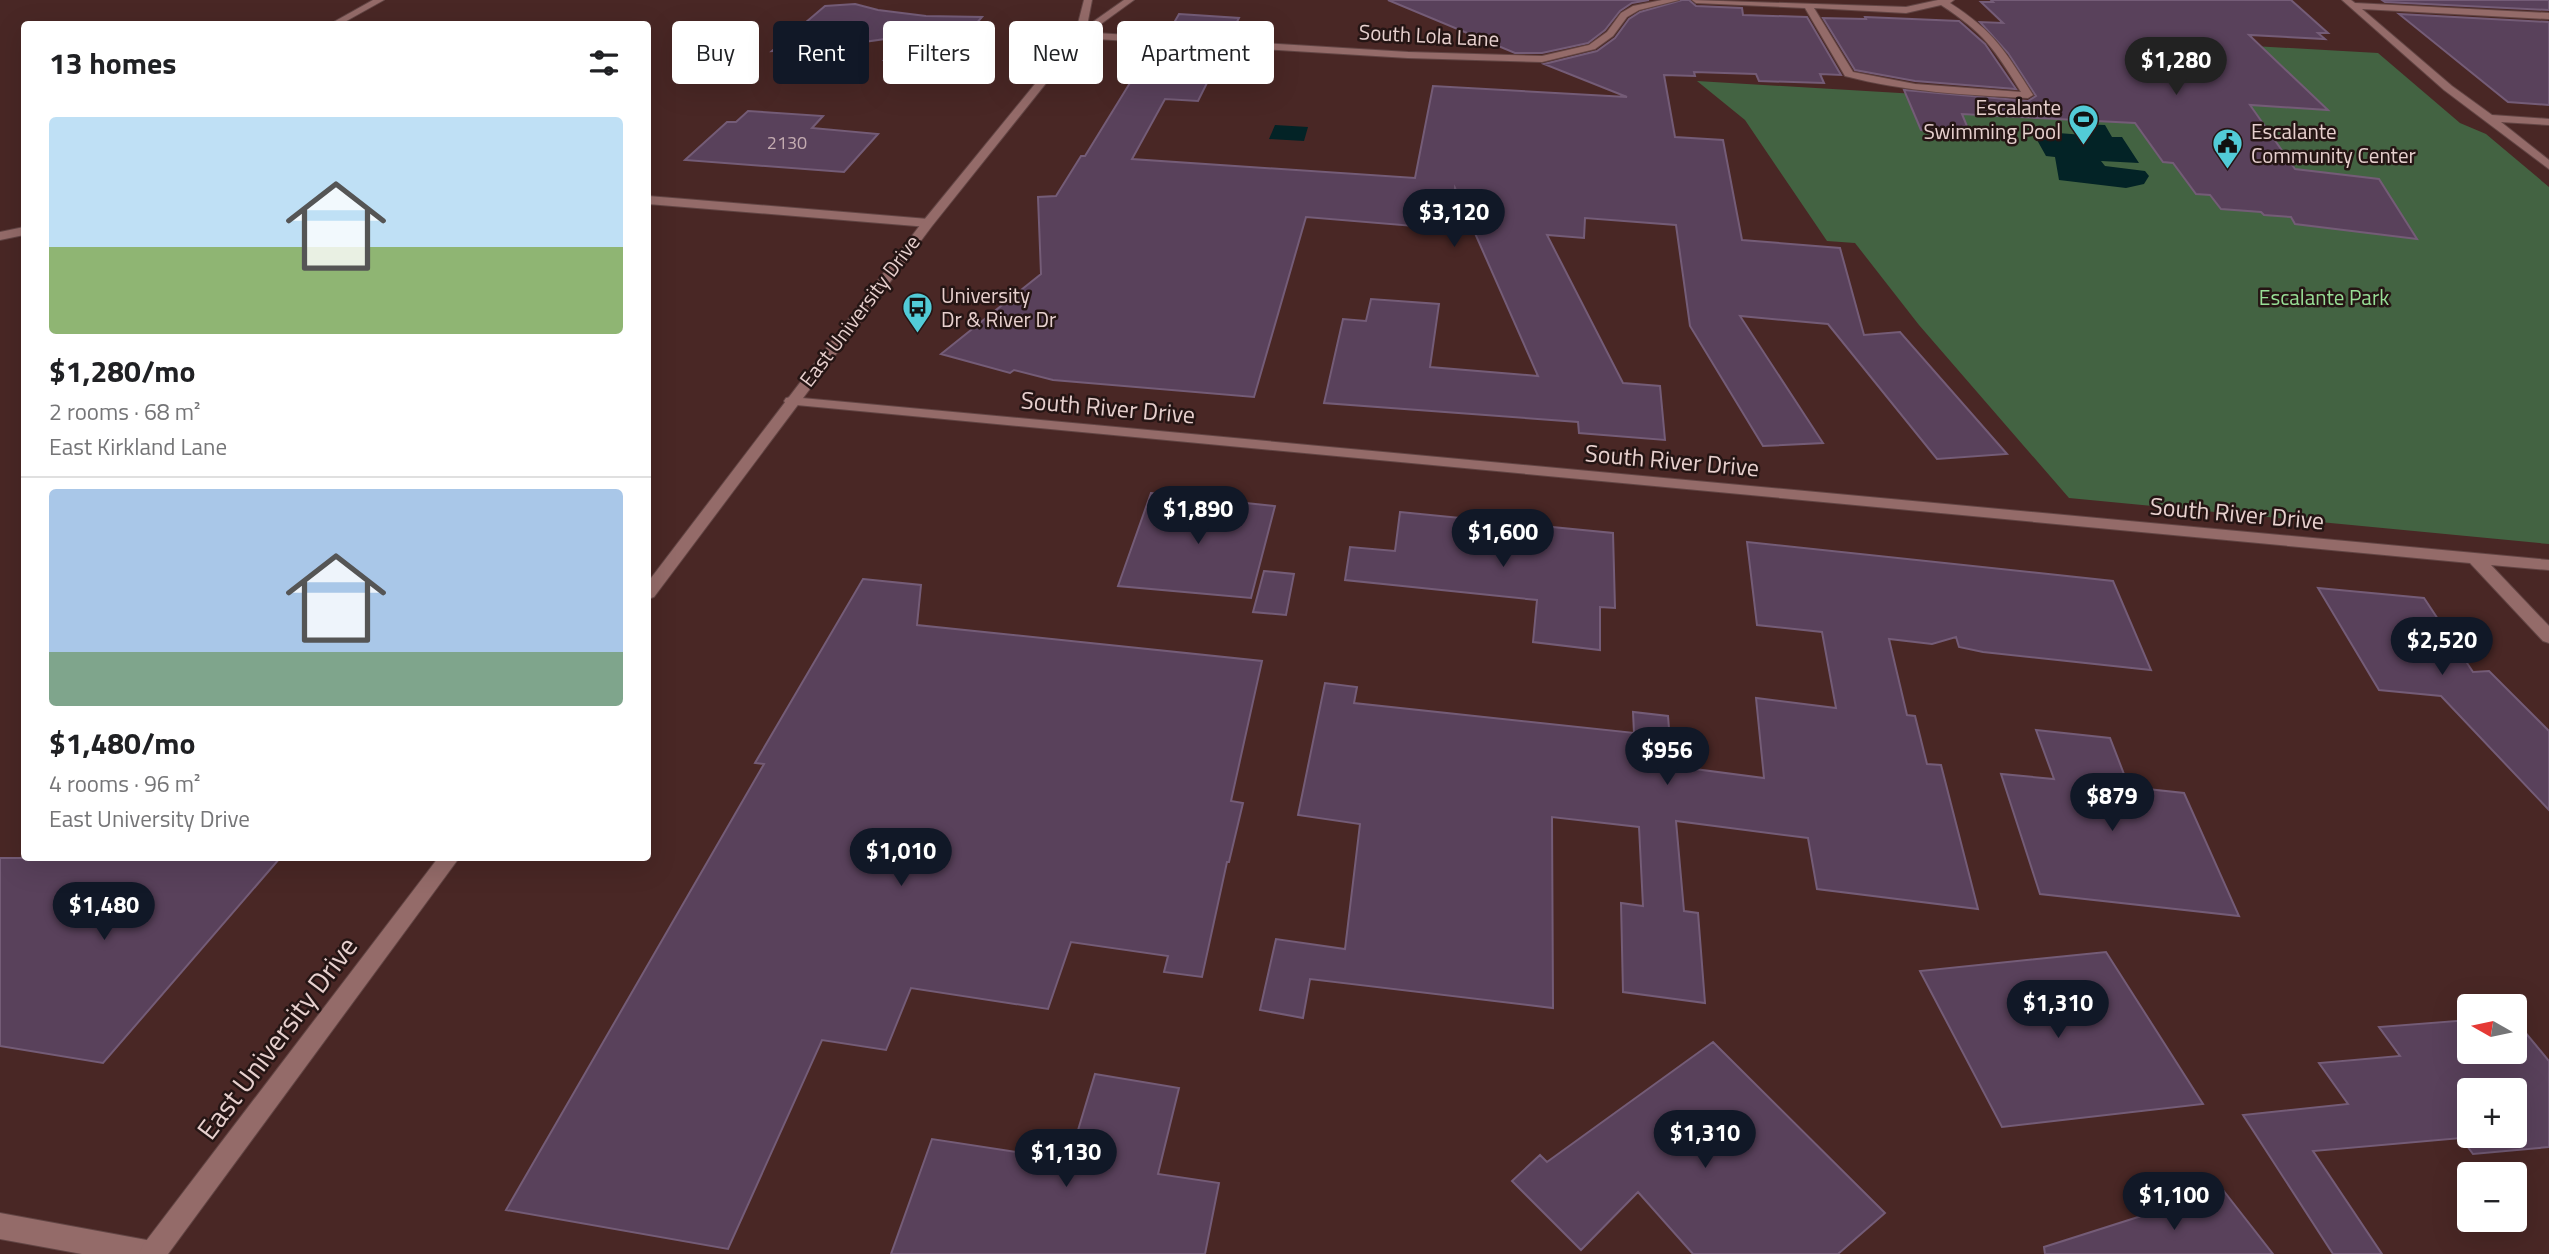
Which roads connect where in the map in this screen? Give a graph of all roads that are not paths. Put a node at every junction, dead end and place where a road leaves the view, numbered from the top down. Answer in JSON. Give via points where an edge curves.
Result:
{"nodes":[{"id":1,"x":380,"y":0,"type":"edge"},
{"id":2,"x":1088,"y":0,"type":"edge"},
{"id":3,"x":1130,"y":0,"type":"edge"},
{"id":4,"x":1675,"y":0,"type":"edge"},
{"id":5,"x":1696,"y":0,"type":"edge"},
{"id":6,"x":1947,"y":1,"type":"edge"},
{"id":7,"x":2350,"y":3,"type":"edge"},
{"id":8,"x":1809,"y":7,"type":"junction"},
{"id":9,"x":2549,"y":16,"type":"edge"},
{"id":10,"x":341,"y":21,"type":"edge"},
{"id":11,"x":1083,"y":21,"type":"edge"},
{"id":12,"x":1100,"y":21,"type":"edge"},
{"id":13,"x":1103,"y":36,"type":"edge"},
{"id":14,"x":1040,"y":84,"type":"edge"},
{"id":15,"x":2489,"y":118,"type":"junction"},
{"id":16,"x":2549,"y":122,"type":"edge"},
{"id":17,"x":2549,"y":166,"type":"edge"},
{"id":18,"x":651,"y":200,"type":"edge"},
{"id":19,"x":928,"y":223,"type":"junction"},
{"id":20,"x":21,"y":232,"type":"edge"},
{"id":21,"x":0,"y":236,"type":"edge"},
{"id":22,"x":792,"y":401,"type":"junction"},
{"id":23,"x":2475,"y":558,"type":"junction"},
{"id":24,"x":2549,"y":565,"type":"edge"},
{"id":25,"x":651,"y":589,"type":"edge"},
{"id":26,"x":2549,"y":638,"type":"edge"},
{"id":27,"x":447,"y":861,"type":"edge"},
{"id":28,"x":0,"y":1226,"type":"edge"},
{"id":29,"x":152,"y":1254,"type":"edge"}],
"edges":[{"from":1,"to":10,"type":"street"},
{"from":2,"to":11,"type":"street","name":"East University Drive"},
{"from":3,"to":12,"type":"street","name":"East University Drive"},
{"from":4,"to":13,"type":"street","name":"South Lola Lane","via":[[1636,8],[1592,47],[1542,59]]},
{"from":5,"to":8,"type":"street"},
{"from":6,"to":8,"type":"street","via":[[1906,10]]},
{"from":6,"to":8,"type":"street","via":[[1995,43],[2028,95],[1936,90],[1849,74]]},
{"from":7,"to":9,"type":"street"},
{"from":7,"to":15,"type":"street"},
{"from":14,"to":19,"type":"street","name":"East University Drive"},
{"from":15,"to":16,"type":"street"},
{"from":15,"to":17,"type":"street"},
{"from":18,"to":19,"type":"street"},
{"from":19,"to":22,"type":"street","name":"East University Drive"},
{"from":20,"to":21,"type":"street"},
{"from":22,"to":23,"type":"street","name":"South River Drive"},
{"from":22,"to":25,"type":"street","name":"East University Drive"},
{"from":23,"to":24,"type":"street","name":"South River Drive"},
{"from":23,"to":26,"type":"street"},
{"from":27,"to":29,"type":"street","name":"East University Drive"},
{"from":28,"to":29,"type":"street"}]}
